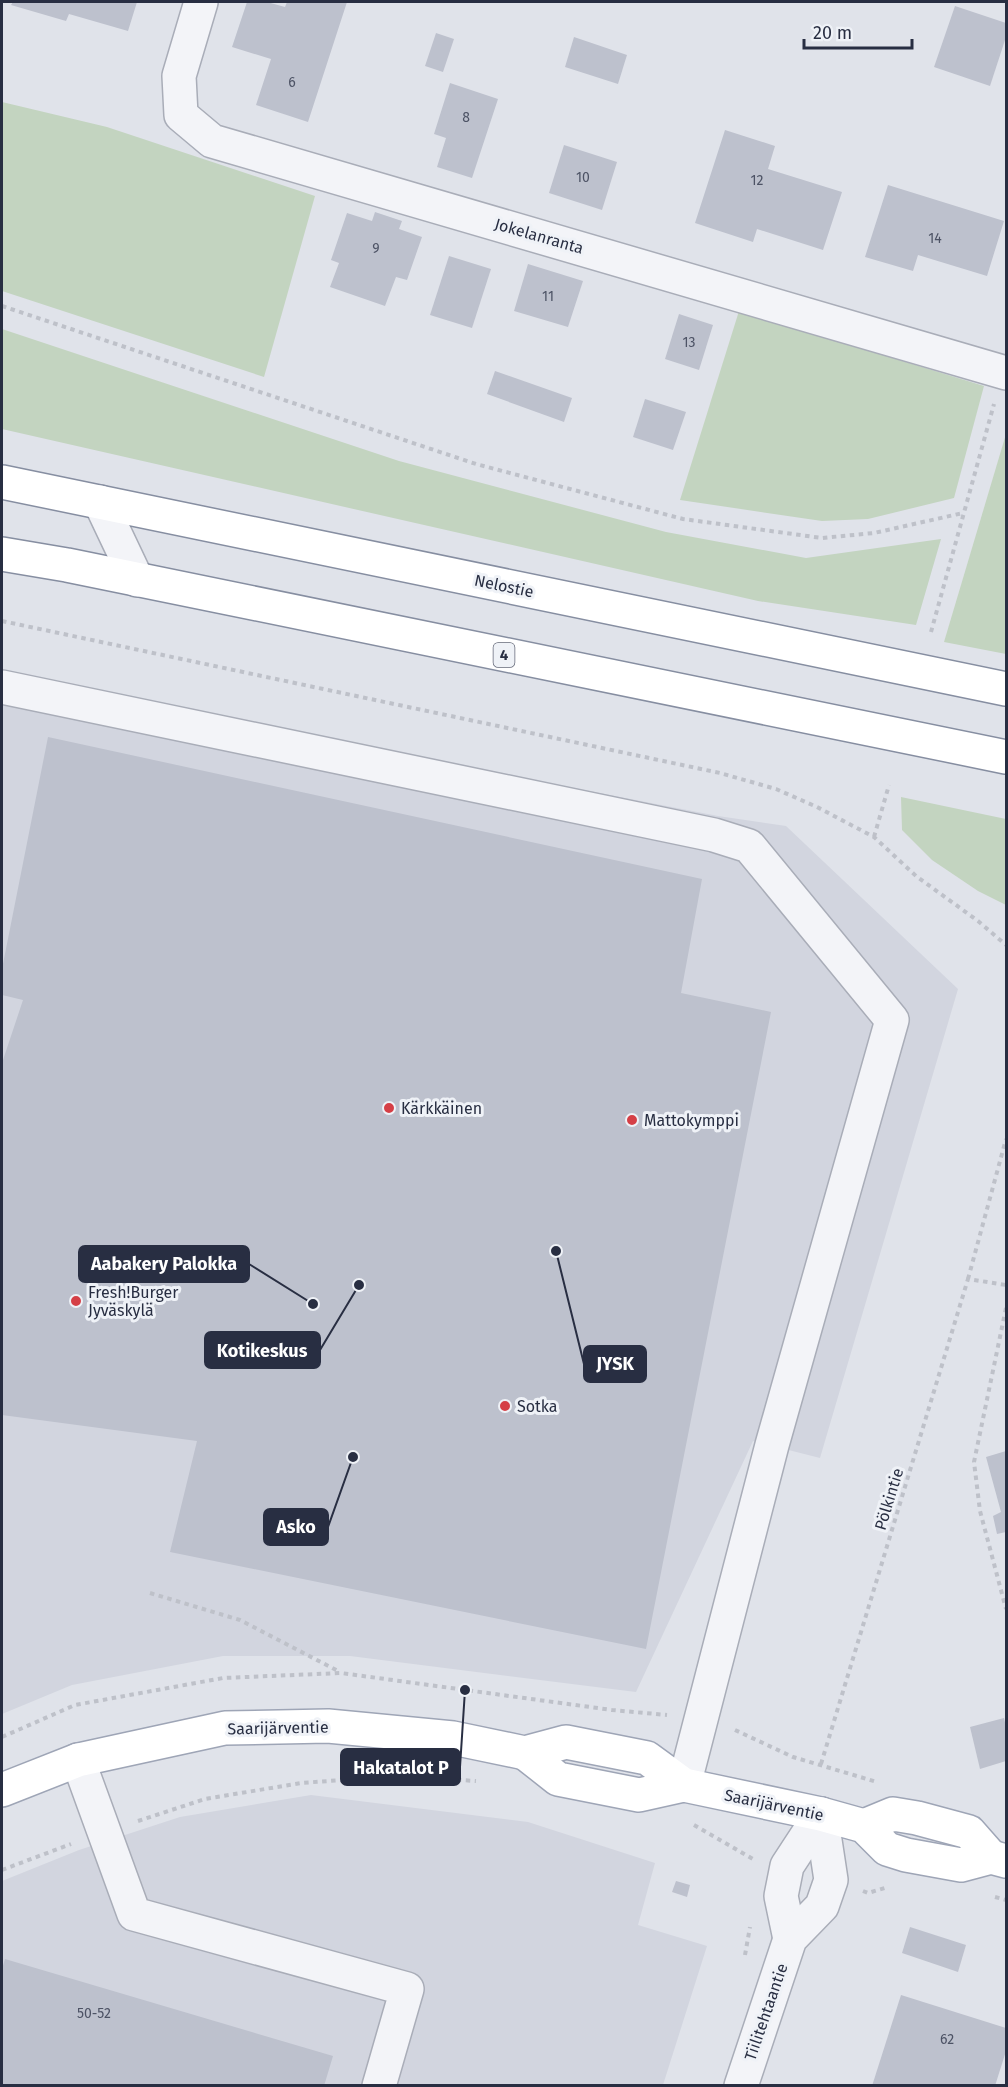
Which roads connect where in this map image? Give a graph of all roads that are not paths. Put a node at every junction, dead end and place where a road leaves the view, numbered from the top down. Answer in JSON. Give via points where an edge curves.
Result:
{"nodes":[{"id":1,"x":201,"y":2,"type":"edge"},
{"id":2,"x":1005,"y":367,"type":"edge"},
{"id":3,"x":2,"y":482,"type":"edge"},
{"id":4,"x":100,"y":502,"type":"junction"},
{"id":5,"x":2,"y":554,"type":"edge"},
{"id":6,"x":137,"y":580,"type":"junction"},
{"id":7,"x":2,"y":687,"type":"edge"},
{"id":8,"x":1006,"y":689,"type":"edge"},
{"id":9,"x":1006,"y":757,"type":"edge"},
{"id":10,"x":78,"y":1760,"type":"junction"},
{"id":11,"x":684,"y":1785,"type":"junction"},
{"id":12,"x":2,"y":1790,"type":"edge"},
{"id":13,"x":821,"y":1814,"type":"junction"},
{"id":14,"x":999,"y":1859,"type":"edge"},
{"id":15,"x":790,"y":1938,"type":"junction"},
{"id":16,"x":379,"y":2085,"type":"edge"},
{"id":17,"x":741,"y":2085,"type":"edge"}],
"edges":[{"from":1,"to":2,"type":"street","name":"Jokelanranta","via":[[179,76],[181,115],[212,141]]},
{"from":3,"to":4,"type":"main road","name":"Nelostie"},
{"from":4,"to":6,"type":"street"},
{"from":4,"to":8,"type":"main road","name":"Nelostie"},
{"from":5,"to":6,"type":"main road","number":"4"},
{"from":6,"to":9,"type":"main road","number":"4"},
{"from":7,"to":11,"type":"street","via":[[714,835],[749,846],[892,1020],[772,1445]]},
{"from":10,"to":11,"type":"main road","name":"Saarijärventie","via":[[225,1728],[316,1727],[453,1738],[525,1753],[558,1779],[639,1795]]},
{"from":10,"to":12,"type":"main road","name":"Saarijärventie"},
{"from":10,"to":16,"type":"street","via":[[134,1914],[407,1989]]},
{"from":11,"to":13,"type":"main road","name":"Saarijärventie"},
{"from":13,"to":14,"type":"main road","name":"Saarijärventie","via":[[864,1826],[887,1849],[906,1855],[961,1865]]},
{"from":13,"to":15,"type":"street","via":[[787,1866],[781,1896]]},
{"from":13,"to":15,"type":"street","name":"Tiilitehtaantie","via":[[831,1880],[822,1906]]},
{"from":15,"to":17,"type":"street","name":"Tiilitehtaantie"}]}
